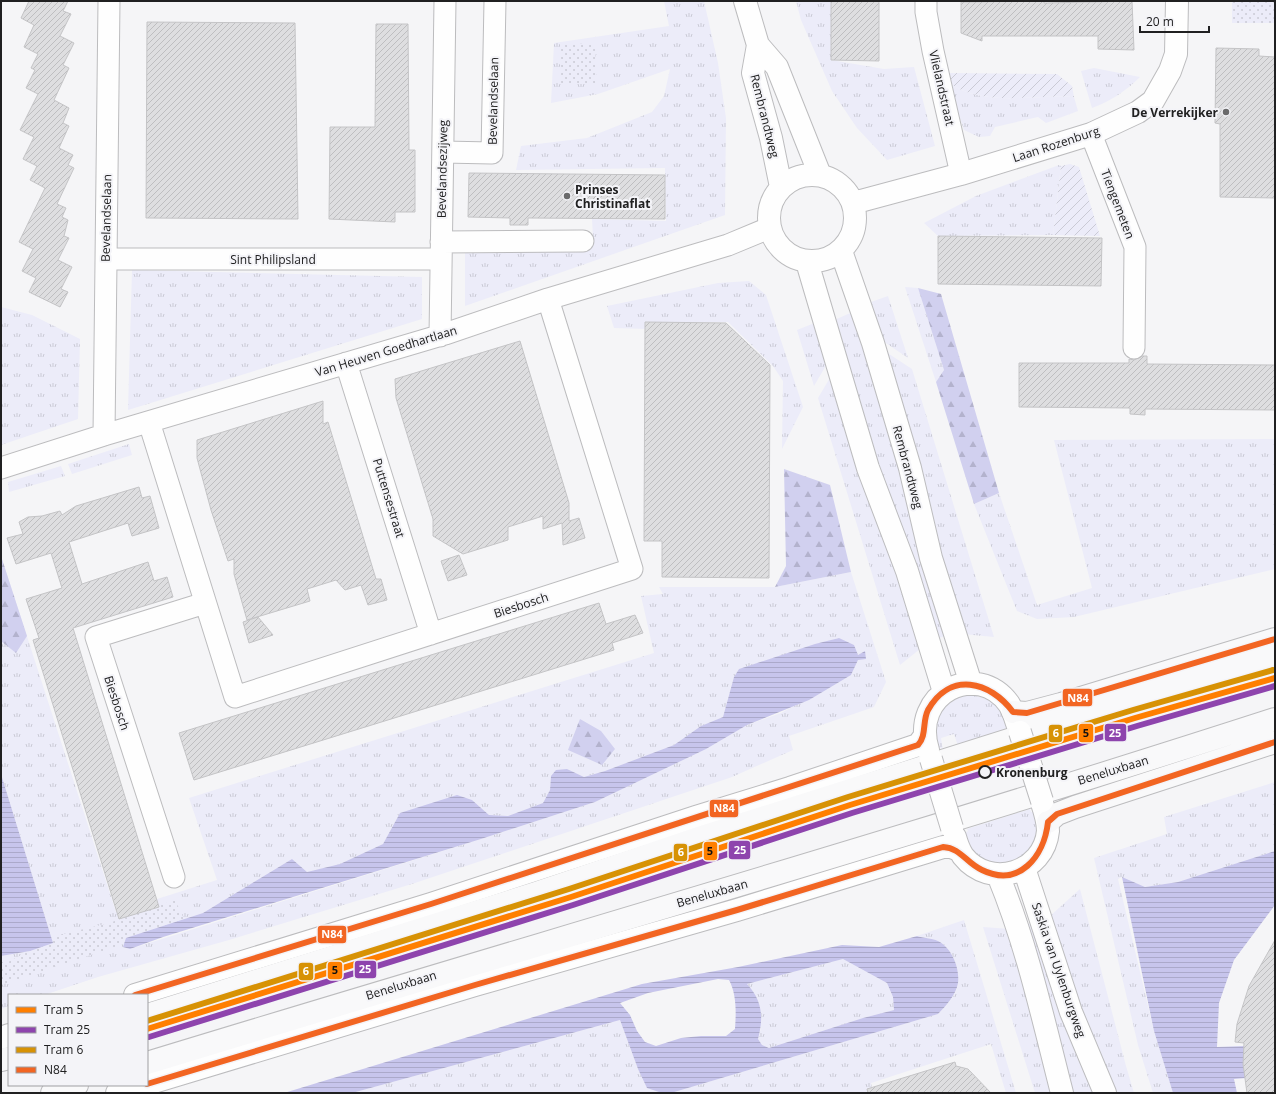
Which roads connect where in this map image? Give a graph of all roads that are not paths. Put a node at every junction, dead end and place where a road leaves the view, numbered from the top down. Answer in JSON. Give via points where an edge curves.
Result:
{"nodes":[{"id":1,"x":109,"y":1,"type":"edge"},
{"id":2,"x":445,"y":1,"type":"edge"},
{"id":3,"x":495,"y":1,"type":"edge"},
{"id":4,"x":745,"y":1,"type":"edge"},
{"id":5,"x":926,"y":1,"type":"edge"},
{"id":6,"x":1177,"y":1,"type":"edge"},
{"id":7,"x":758,"y":45,"type":"junction"},
{"id":8,"x":1091,"y":134,"type":"junction"},
{"id":9,"x":443,"y":152,"type":"junction"},
{"id":10,"x":961,"y":174,"type":"junction"},
{"id":11,"x":820,"y":175,"type":"junction"},
{"id":12,"x":781,"y":187,"type":"junction"},
{"id":13,"x":853,"y":203,"type":"junction"},
{"id":14,"x":770,"y":228,"type":"junction"},
{"id":15,"x":582,"y":241,"type":"dead end"},
{"id":16,"x":441,"y":250,"type":"junction"},
{"id":17,"x":841,"y":251,"type":"junction"},
{"id":18,"x":106,"y":259,"type":"junction"},
{"id":19,"x":807,"y":262,"type":"junction"},
{"id":20,"x":548,"y":299,"type":"junction"},
{"id":21,"x":440,"y":336,"type":"junction"},
{"id":22,"x":1134,"y":348,"type":"dead end"},
{"id":23,"x":346,"y":363,"type":"junction"},
{"id":24,"x":150,"y":422,"type":"junction"},
{"id":25,"x":104,"y":435,"type":"junction"},
{"id":26,"x":1,"y":468,"type":"edge"},
{"id":27,"x":205,"y":603,"type":"junction"},
{"id":28,"x":431,"y":634,"type":"junction"},
{"id":29,"x":1275,"y":639,"type":"edge"},
{"id":30,"x":1275,"y":658,"type":"edge"},
{"id":31,"x":972,"y":684,"type":"junction"},
{"id":32,"x":944,"y":692,"type":"junction"},
{"id":33,"x":1275,"y":719,"type":"edge"},
{"id":34,"x":1016,"y":722,"type":"junction"},
{"id":35,"x":924,"y":737,"type":"junction"},
{"id":36,"x":1275,"y":742,"type":"edge"},
{"id":37,"x":1048,"y":822,"type":"junction"},
{"id":38,"x":959,"y":850,"type":"junction"},
{"id":39,"x":1024,"y":868,"type":"junction"},
{"id":40,"x":998,"y":875,"type":"junction"},
{"id":41,"x":174,"y":877,"type":"dead end"},
{"id":42,"x":138,"y":994,"type":"edge"},
{"id":43,"x":148,"y":1014,"type":"edge"},
{"id":44,"x":148,"y":1063,"type":"edge"},
{"id":45,"x":148,"y":1084,"type":"edge"},
{"id":46,"x":73,"y":1086,"type":"edge"},
{"id":47,"x":139,"y":1086,"type":"edge"},
{"id":48,"x":52,"y":1093,"type":"edge"},
{"id":49,"x":117,"y":1093,"type":"edge"},
{"id":50,"x":1062,"y":1093,"type":"edge"},
{"id":51,"x":1105,"y":1093,"type":"edge"}],
"edges":[{"from":1,"to":18,"type":"street","name":"Bevelandselaan"},
{"from":2,"to":9,"type":"street","name":"Bevelandsezijweg"},
{"from":3,"to":9,"type":"street","name":"Bevelandselaan","via":[[492,153]]},
{"from":4,"to":7,"type":"street","name":"Rembrandtweg"},
{"from":5,"to":10,"type":"street","name":"Vlielandstraat","via":[[933,51]]},
{"from":6,"to":8,"type":"street","name":"Laan Rozenburg","via":[[1176,54],[1162,88],[1153,101],[1138,112]]},
{"from":7,"to":11,"type":"street","name":"Rembrandtweg","via":[[777,67]]},
{"from":7,"to":12,"type":"street","name":"Rembrandtweg","via":[[753,73]]},
{"from":8,"to":10,"type":"street","name":"Laan Rozenburg"},
{"from":8,"to":22,"type":"street","name":"Tiengemeten","via":[[1135,247]]},
{"from":9,"to":16,"type":"street","name":"Bevelandsezijweg"},
{"from":10,"to":13,"type":"street","name":"Laan Rozenburg"},
{"from":11,"to":12,"type":"street","via":[[806,175],[793,179]]},
{"from":11,"to":13,"type":"street","via":[[834,180],[846,190]]},
{"from":12,"to":14,"type":"street","via":[[768,213]]},
{"from":13,"to":17,"type":"street","via":[[856,220],[851,237]]},
{"from":14,"to":19,"type":"street","via":[[777,244],[790,256]]},
{"from":14,"to":20,"type":"street","name":"Van Heuven Goedhartlaan","via":[[728,244]]},
{"from":15,"to":16,"type":"street","name":"Sint Philipsland"},
{"from":16,"to":18,"type":"street","name":"Sint Philipsland"},
{"from":16,"to":21,"type":"street","name":"Bevelandsezijweg"},
{"from":17,"to":19,"type":"street","via":[[825,260]]},
{"from":17,"to":31,"type":"street","name":"Rembrandtweg","via":[[873,343],[910,468],[931,558]]},
{"from":18,"to":25,"type":"street","name":"Bevelandselaan"},
{"from":19,"to":32,"type":"street","via":[[868,468],[907,571]]},
{"from":20,"to":21,"type":"street","name":"Van Heuven Goedhartlaan"},
{"from":20,"to":28,"type":"street","name":"Biesbosch","via":[[632,569]]},
{"from":21,"to":23,"type":"street","name":"Van Heuven Goedhartlaan"},
{"from":23,"to":24,"type":"street","name":"Van Heuven Goedhartlaan"},
{"from":23,"to":28,"type":"street","name":"Puttensestraat"},
{"from":24,"to":25,"type":"street","name":"Van Heuven Goedhartlaan"},
{"from":24,"to":27,"type":"street","name":"Biesbosch"},
{"from":25,"to":26,"type":"street","name":"Van Heuven Goedhartlaan"},
{"from":27,"to":28,"type":"street","name":"Biesbosch","via":[[235,697]]},
{"from":27,"to":41,"type":"street","name":"Biesbosch","via":[[96,637]]},
{"from":29,"to":34,"type":"main road","via":[[1027,713]]},
{"from":30,"to":43,"type":"main road","via":[[1111,707],[702,837],[469,915]]},
{"from":31,"to":32,"type":"street","via":[[957,686]]},
{"from":31,"to":34,"type":"street","via":[[996,692],[1008,704]]},
{"from":32,"to":35,"type":"street","via":[[928,712]]},
{"from":33,"to":44,"type":"main road","name":"Beneluxbaan","via":[[744,884]]},
{"from":34,"to":37,"type":"street","bridge":true},
{"from":35,"to":38,"type":"street","bridge":true},
{"from":35,"to":42,"type":"street","via":[[918,744],[790,788],[431,904]]},
{"from":36,"to":37,"type":"main road","via":[[1075,807],[1057,814]]},
{"from":37,"to":39,"type":"street","via":[[1043,849],[1032,863]]},
{"from":38,"to":40,"type":"street","via":[[975,867]]},
{"from":38,"to":45,"type":"street","name":"Beneluxbaan","via":[[951,847],[938,848]]},
{"from":39,"to":40,"type":"street","via":[[1012,874]]},
{"from":39,"to":51,"type":"street","name":"Saskia van Uylenburgweg","via":[[1071,1012]]},
{"from":40,"to":50,"type":"street","name":"Saskia van Uylenburgweg","via":[[1011,906],[1037,991]]},
{"from":46,"to":48,"type":"main road"},
{"from":47,"to":49,"type":"street"}]}
